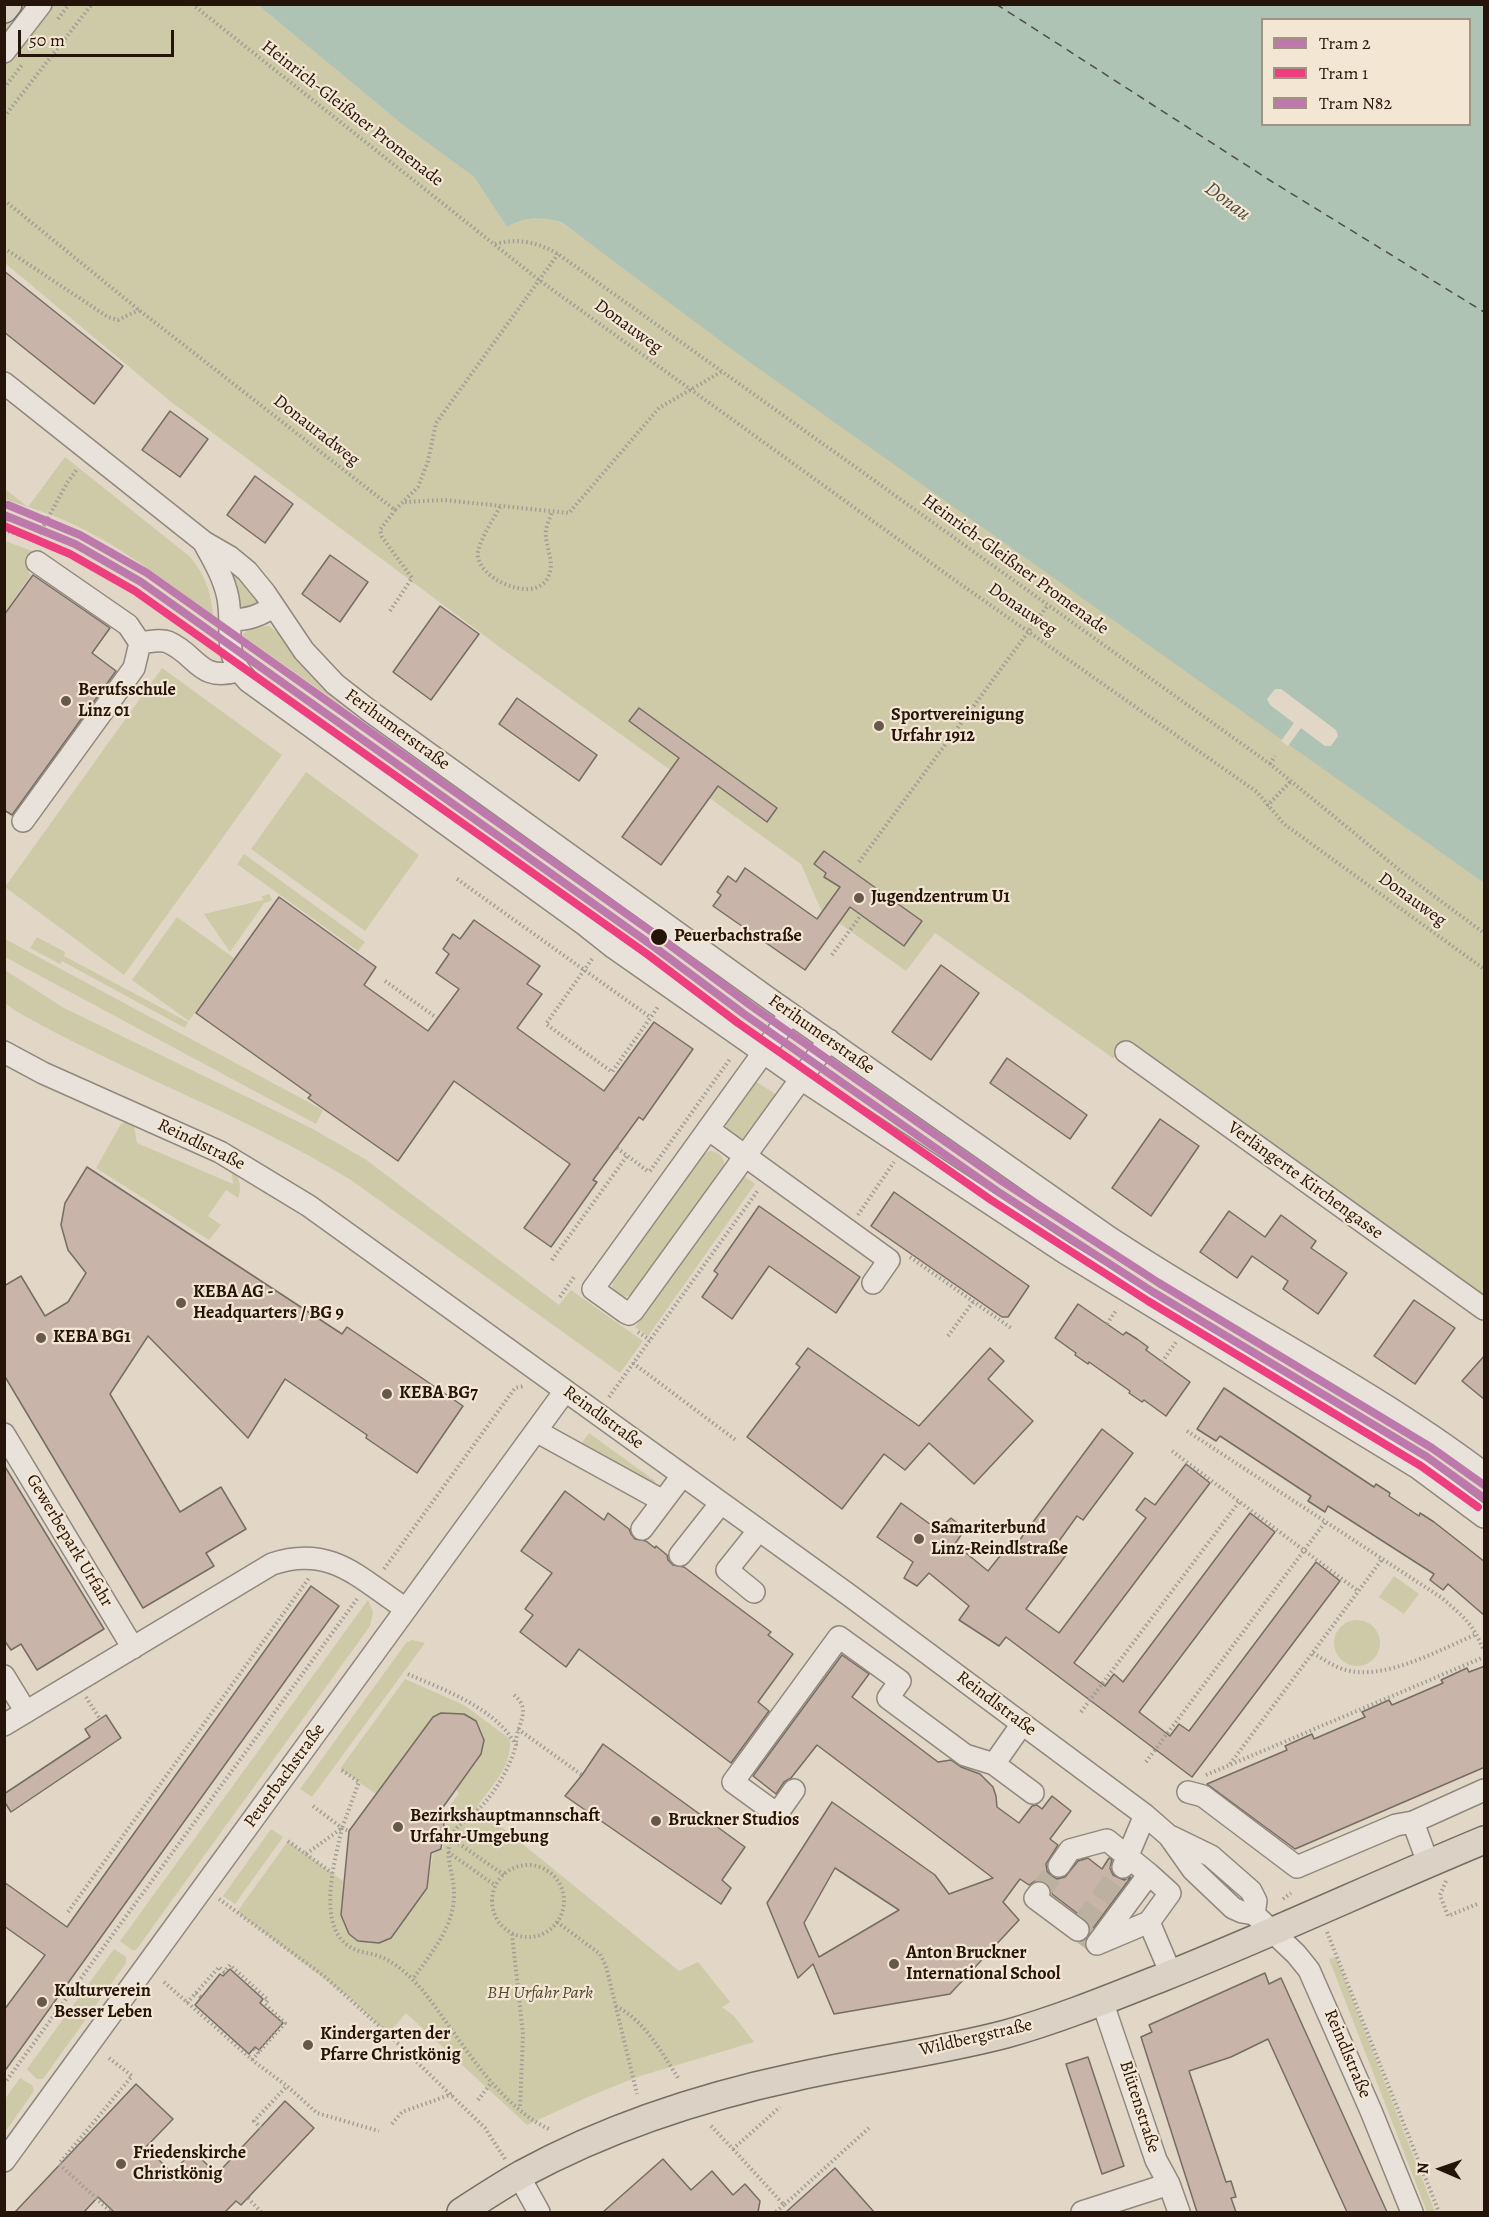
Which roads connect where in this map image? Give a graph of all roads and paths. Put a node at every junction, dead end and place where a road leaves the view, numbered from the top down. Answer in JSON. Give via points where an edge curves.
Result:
{"nodes":[{"id":1,"x":8,"y":4,"type":"edge"},
{"id":2,"x":40,"y":4,"type":"edge"},
{"id":3,"x":92,"y":4,"type":"edge"},
{"id":4,"x":192,"y":4,"type":"edge"},
{"id":5,"x":4,"y":9,"type":"edge"},
{"id":6,"x":4,"y":51,"type":"edge"},
{"id":7,"x":4,"y":117,"type":"edge"},
{"id":8,"x":4,"y":200,"type":"edge"},
{"id":9,"x":495,"y":244,"type":"junction"},
{"id":10,"x":4,"y":248,"type":"edge"},
{"id":11,"x":558,"y":254,"type":"junction"},
{"id":12,"x":539,"y":280,"type":"junction"},
{"id":13,"x":139,"y":310,"type":"junction"},
{"id":14,"x":721,"y":372,"type":"junction"},
{"id":15,"x":4,"y":383,"type":"edge"},
{"id":16,"x":690,"y":389,"type":"junction"},
{"id":17,"x":94,"y":455,"type":"junction"},
{"id":18,"x":405,"y":502,"type":"junction"},
{"id":19,"x":500,"y":507,"type":"junction"},
{"id":20,"x":394,"y":510,"type":"junction"},
{"id":21,"x":552,"y":512,"type":"junction"},
{"id":22,"x":4,"y":531,"type":"edge"},
{"id":23,"x":204,"y":542,"type":"junction"},
{"id":24,"x":37,"y":562,"type":"dead end"},
{"id":25,"x":1048,"y":605,"type":"junction"},
{"id":26,"x":273,"y":606,"type":"junction"},
{"id":27,"x":390,"y":611,"type":"dead end"},
{"id":28,"x":230,"y":620,"type":"junction"},
{"id":29,"x":1029,"y":631,"type":"junction"},
{"id":30,"x":140,"y":643,"type":"junction"},
{"id":31,"x":238,"y":671,"type":"junction"},
{"id":32,"x":1275,"y":756,"type":"dead end"},
{"id":33,"x":1270,"y":764,"type":"junction"},
{"id":34,"x":1291,"y":782,"type":"junction"},
{"id":35,"x":1268,"y":806,"type":"junction"},
{"id":36,"x":23,"y":821,"type":"dead end"},
{"id":37,"x":859,"y":862,"type":"dead end"},
{"id":38,"x":457,"y":879,"type":"dead end"},
{"id":39,"x":861,"y":915,"type":"dead end"},
{"id":40,"x":1485,"y":933,"type":"edge"},
{"id":41,"x":832,"y":956,"type":"dead end"},
{"id":42,"x":592,"y":959,"type":"dead end"},
{"id":43,"x":1485,"y":969,"type":"edge"},
{"id":44,"x":584,"y":970,"type":"junction"},
{"id":45,"x":385,"y":981,"type":"dead end"},
{"id":46,"x":658,"y":1007,"type":"dead end"},
{"id":47,"x":790,"y":1013,"type":"junction"},
{"id":48,"x":650,"y":1017,"type":"junction"},
{"id":49,"x":437,"y":1018,"type":"dead end"},
{"id":50,"x":829,"y":1040,"type":"junction"},
{"id":51,"x":4,"y":1052,"type":"edge"},
{"id":52,"x":764,"y":1052,"type":"junction"},
{"id":53,"x":1126,"y":1053,"type":"dead end"},
{"id":54,"x":801,"y":1079,"type":"junction"},
{"id":55,"x":708,"y":1129,"type":"junction"},
{"id":56,"x":617,"y":1148,"type":"dead end"},
{"id":57,"x":627,"y":1156,"type":"junction"},
{"id":58,"x":745,"y":1156,"type":"junction"},
{"id":59,"x":894,"y":1161,"type":"dead end"},
{"id":60,"x":649,"y":1172,"type":"dead end"},
{"id":61,"x":770,"y":1174,"type":"junction"},
{"id":62,"x":848,"y":1230,"type":"junction"},
{"id":63,"x":904,"y":1253,"type":"dead end"},
{"id":64,"x":552,"y":1260,"type":"dead end"},
{"id":65,"x":873,"y":1283,"type":"dead end"},
{"id":66,"x":973,"y":1302,"type":"junction"},
{"id":67,"x":1121,"y":1304,"type":"dead end"},
{"id":68,"x":1485,"y":1309,"type":"edge"},
{"id":69,"x":1107,"y":1324,"type":"dead end"},
{"id":70,"x":1011,"y":1329,"type":"dead end"},
{"id":71,"x":948,"y":1336,"type":"dead end"},
{"id":72,"x":1178,"y":1339,"type":"dead end"},
{"id":73,"x":1162,"y":1362,"type":"dead end"},
{"id":74,"x":633,"y":1364,"type":"junction"},
{"id":75,"x":540,"y":1372,"type":"junction"},
{"id":76,"x":565,"y":1391,"type":"junction"},
{"id":77,"x":603,"y":1406,"type":"dead end"},
{"id":78,"x":536,"y":1431,"type":"junction"},
{"id":79,"x":1187,"y":1431,"type":"dead end"},
{"id":80,"x":4,"y":1434,"type":"edge"},
{"id":81,"x":737,"y":1441,"type":"dead end"},
{"id":82,"x":1172,"y":1451,"type":"dead end"},
{"id":83,"x":1485,"y":1473,"type":"edge"},
{"id":84,"x":682,"y":1476,"type":"junction"},
{"id":85,"x":663,"y":1501,"type":"junction"},
{"id":86,"x":1239,"y":1502,"type":"junction"},
{"id":87,"x":721,"y":1503,"type":"junction"},
{"id":88,"x":1485,"y":1517,"type":"edge"},
{"id":89,"x":1326,"y":1521,"type":"junction"},
{"id":90,"x":642,"y":1529,"type":"dead end"},
{"id":91,"x":759,"y":1530,"type":"junction"},
{"id":92,"x":1304,"y":1550,"type":"junction"},
{"id":93,"x":680,"y":1555,"type":"dead end"},
{"id":94,"x":1383,"y":1558,"type":"junction"},
{"id":95,"x":312,"y":1575,"type":"dead end"},
{"id":96,"x":368,"y":1584,"type":"junction"},
{"id":97,"x":754,"y":1592,"type":"dead end"},
{"id":98,"x":1359,"y":1592,"type":"junction"},
{"id":99,"x":406,"y":1610,"type":"junction"},
{"id":100,"x":1478,"y":1634,"type":"junction"},
{"id":101,"x":133,"y":1648,"type":"junction"},
{"id":102,"x":1485,"y":1651,"type":"edge"},
{"id":103,"x":1313,"y":1653,"type":"junction"},
{"id":104,"x":1485,"y":1657,"type":"edge"},
{"id":105,"x":408,"y":1674,"type":"dead end"},
{"id":106,"x":4,"y":1676,"type":"edge"},
{"id":107,"x":514,"y":1695,"type":"dead end"},
{"id":108,"x":26,"y":1712,"type":"junction"},
{"id":109,"x":1081,"y":1712,"type":"dead end"},
{"id":110,"x":1022,"y":1724,"type":"junction"},
{"id":111,"x":4,"y":1725,"type":"edge"},
{"id":112,"x":518,"y":1729,"type":"junction"},
{"id":113,"x":516,"y":1745,"type":"junction"},
{"id":114,"x":1146,"y":1762,"type":"dead end"},
{"id":115,"x":994,"y":1764,"type":"junction"},
{"id":116,"x":1230,"y":1765,"type":"junction"},
{"id":117,"x":340,"y":1769,"type":"dead end"},
{"id":118,"x":582,"y":1775,"type":"dead end"},
{"id":119,"x":794,"y":1790,"type":"dead end"},
{"id":120,"x":1485,"y":1790,"type":"edge"},
{"id":121,"x":1188,"y":1792,"type":"joint"},
{"id":122,"x":1033,"y":1793,"type":"dead end"},
{"id":123,"x":313,"y":1806,"type":"dead end"},
{"id":124,"x":1145,"y":1815,"type":"junction"},
{"id":125,"x":1413,"y":1822,"type":"junction"},
{"id":126,"x":342,"y":1828,"type":"junction"},
{"id":127,"x":349,"y":1831,"type":"dead end"},
{"id":128,"x":451,"y":1838,"type":"junction"},
{"id":129,"x":1485,"y":1840,"type":"edge"},
{"id":130,"x":288,"y":1841,"type":"dead end"},
{"id":131,"x":448,"y":1851,"type":"junction"},
{"id":132,"x":306,"y":1854,"type":"junction"},
{"id":133,"x":1064,"y":1858,"type":"tunnel mouth"},
{"id":134,"x":1125,"y":1861,"type":"junction"},
{"id":135,"x":1428,"y":1863,"type":"junction"},
{"id":136,"x":332,"y":1874,"type":"junction"},
{"id":137,"x":1149,"y":1874,"type":"junction"},
{"id":138,"x":504,"y":1875,"type":"junction"},
{"id":139,"x":496,"y":1886,"type":"junction"},
{"id":140,"x":1291,"y":1893,"type":"dead end"},
{"id":141,"x":1440,"y":1895,"type":"dead end"},
{"id":142,"x":1037,"y":1896,"type":"dead end"},
{"id":143,"x":1287,"y":1897,"type":"dead end"},
{"id":144,"x":222,"y":1901,"type":"dead end"},
{"id":145,"x":1477,"y":1904,"type":"dead end"},
{"id":146,"x":68,"y":1912,"type":"dead end"},
{"id":147,"x":1149,"y":1922,"type":"junction"},
{"id":148,"x":1263,"y":1922,"type":"junction"},
{"id":149,"x":557,"y":1923,"type":"junction"},
{"id":150,"x":1078,"y":1930,"type":"dead end"},
{"id":151,"x":512,"y":1933,"type":"junction"},
{"id":152,"x":1331,"y":1942,"type":"dead end"},
{"id":153,"x":1171,"y":1974,"type":"junction"},
{"id":154,"x":413,"y":1979,"type":"junction"},
{"id":155,"x":164,"y":1982,"type":"dead end"},
{"id":156,"x":196,"y":1993,"type":"junction"},
{"id":157,"x":202,"y":1998,"type":"dead end"},
{"id":158,"x":1102,"y":2001,"type":"junction"},
{"id":159,"x":187,"y":2003,"type":"junction"},
{"id":160,"x":616,"y":2006,"type":"junction"},
{"id":161,"x":254,"y":2049,"type":"dead end"},
{"id":162,"x":258,"y":2053,"type":"junction"},
{"id":163,"x":109,"y":2058,"type":"dead end"},
{"id":164,"x":252,"y":2060,"type":"junction"},
{"id":165,"x":679,"y":2079,"type":"dead end"},
{"id":166,"x":492,"y":2082,"type":"junction"},
{"id":167,"x":4,"y":2084,"type":"edge"},
{"id":168,"x":287,"y":2086,"type":"junction"},
{"id":169,"x":452,"y":2094,"type":"junction"},
{"id":170,"x":637,"y":2094,"type":"dead end"},
{"id":171,"x":478,"y":2100,"type":"dead end"},
{"id":172,"x":780,"y":2107,"type":"dead end"},
{"id":173,"x":520,"y":2109,"type":"junction"},
{"id":174,"x":392,"y":2124,"type":"dead end"},
{"id":175,"x":711,"y":2126,"type":"dead end"},
{"id":176,"x":261,"y":2127,"type":"dead end"},
{"id":177,"x":870,"y":2127,"type":"dead end"},
{"id":178,"x":551,"y":2130,"type":"dead end"},
{"id":179,"x":380,"y":2131,"type":"dead end"},
{"id":180,"x":733,"y":2149,"type":"junction"},
{"id":181,"x":503,"y":2154,"type":"dead end"},
{"id":182,"x":4,"y":2160,"type":"edge"},
{"id":183,"x":519,"y":2176,"type":"junction"},
{"id":184,"x":1169,"y":2184,"type":"junction"},
{"id":185,"x":248,"y":2198,"type":"dead end"},
{"id":186,"x":784,"y":2205,"type":"junction"},
{"id":187,"x":109,"y":2211,"type":"edge"},
{"id":188,"x":261,"y":2212,"type":"edge"},
{"id":189,"x":461,"y":2212,"type":"edge"},
{"id":190,"x":539,"y":2212,"type":"edge"},
{"id":191,"x":776,"y":2212,"type":"edge"},
{"id":192,"x":1082,"y":2212,"type":"edge"},
{"id":193,"x":1179,"y":2212,"type":"edge"},
{"id":194,"x":1412,"y":2212,"type":"edge"},
{"id":195,"x":1439,"y":2212,"type":"edge"}],
"edges":[{"from":1,"to":5,"type":"main road"},
{"from":2,"to":6,"type":"street"},
{"from":3,"to":7,"type":"path"},
{"from":4,"to":9,"type":"path","name":"Heinrich-Gleißner Promenade"},
{"from":8,"to":13,"type":"path","name":"Donauradweg"},
{"from":9,"to":11,"type":"path","name":"Heinrich-Gleißner Promenade","via":[[509,240],[531,243]]},
{"from":9,"to":12,"type":"path","name":"Heinrich-Gleißner Promenade"},
{"from":10,"to":13,"type":"path","via":[[108,317],[118,320]]},
{"from":11,"to":12,"type":"path"},
{"from":11,"to":14,"type":"path","name":"Heinrich-Gleißner Promenade"},
{"from":12,"to":16,"type":"path","name":"Donauweg"},
{"from":12,"to":18,"type":"path","via":[[436,423],[418,487]]},
{"from":13,"to":20,"type":"path","name":"Donauradweg"},
{"from":14,"to":16,"type":"path"},
{"from":14,"to":25,"type":"path","name":"Heinrich-Gleißner Promenade"},
{"from":15,"to":17,"type":"street","name":"Ferihumerstraße"},
{"from":16,"to":21,"type":"path","via":[[659,408],[569,513]]},
{"from":16,"to":29,"type":"path","name":"Donauweg"},
{"from":17,"to":22,"type":"path","via":[[67,483],[36,540]]},
{"from":17,"to":23,"type":"street","name":"Ferihumerstraße"},
{"from":18,"to":19,"type":"path","via":[[444,500]]},
{"from":18,"to":20,"type":"path"},
{"from":19,"to":21,"type":"path"},
{"from":19,"to":21,"type":"path","via":[[477,554],[484,572],[519,589],[539,587],[551,571],[546,529]]},
{"from":20,"to":27,"type":"path","via":[[380,530],[412,578]]},
{"from":23,"to":26,"type":"street","name":"Ferihumerstraße","via":[[247,572]]},
{"from":23,"to":28,"type":"street","name":"Ferihumerstraße","via":[[224,583]]},
{"from":24,"to":30,"type":"street","via":[[128,625]]},
{"from":25,"to":29,"type":"path"},
{"from":25,"to":33,"type":"path","name":"Heinrich-Gleißner Promenade"},
{"from":26,"to":28,"type":"street","via":[[256,616]]},
{"from":26,"to":47,"type":"street","name":"Ferihumerstraße","via":[[304,651],[351,697]]},
{"from":28,"to":31,"type":"street","name":"Ferihumerstraße","via":[[232,658]]},
{"from":29,"to":35,"type":"path","name":"Donauweg","via":[[1257,792]]},
{"from":29,"to":37,"type":"path"},
{"from":30,"to":31,"type":"street","via":[[167,642],[213,674]]},
{"from":30,"to":36,"type":"street","via":[[134,668]]},
{"from":31,"to":52,"type":"street","via":[[614,948]]},
{"from":32,"to":33,"type":"path"},
{"from":33,"to":34,"type":"path","name":"Heinrich-Gleißner Promenade"},
{"from":34,"to":35,"type":"path"},
{"from":34,"to":40,"type":"path","name":"Heinrich-Gleißner Promenade","via":[[1403,873]]},
{"from":35,"to":43,"type":"path","name":"Donauweg","via":[[1284,824]]},
{"from":38,"to":44,"type":"path"},
{"from":39,"to":41,"type":"path"},
{"from":42,"to":44,"type":"path"},
{"from":44,"to":48,"type":"path"},
{"from":44,"to":48,"type":"path","via":[[546,1024],[612,1071]]},
{"from":45,"to":49,"type":"path"},
{"from":46,"to":48,"type":"path"},
{"from":47,"to":50,"type":"street","name":"Ferihumerstraße"},
{"from":47,"to":52,"type":"street"},
{"from":50,"to":54,"type":"street"},
{"from":50,"to":83,"type":"street","name":"Ferihumerstraße","via":[[1153,1267],[1335,1375]]},
{"from":51,"to":75,"type":"street","name":"Reindlstraße","via":[[220,1152],[270,1180]]},
{"from":52,"to":54,"type":"street"},
{"from":52,"to":55,"type":"street"},
{"from":53,"to":68,"type":"street","name":"Verlängerte Kirchengasse"},
{"from":54,"to":58,"type":"street"},
{"from":54,"to":88,"type":"street","via":[[1094,1271],[1418,1468]]},
{"from":55,"to":58,"type":"street"},
{"from":55,"to":58,"type":"street","via":[[593,1289],[632,1313]]},
{"from":56,"to":57,"type":"path"},
{"from":57,"to":60,"type":"path"},
{"from":57,"to":64,"type":"path"},
{"from":58,"to":61,"type":"street"},
{"from":59,"to":62,"type":"path"},
{"from":61,"to":62,"type":"street"},
{"from":61,"to":74,"type":"path"},
{"from":62,"to":65,"type":"street","via":[[889,1260]]},
{"from":63,"to":66,"type":"path"},
{"from":66,"to":70,"type":"path"},
{"from":66,"to":71,"type":"path"},
{"from":67,"to":69,"type":"path"},
{"from":72,"to":73,"type":"path"},
{"from":74,"to":77,"type":"path"},
{"from":74,"to":81,"type":"path"},
{"from":75,"to":76,"type":"street","name":"Reindlstraße"},
{"from":75,"to":96,"type":"path","via":[[531,1384],[515,1388],[379,1575]]},
{"from":76,"to":78,"type":"street","name":"Peuerbachstraße"},
{"from":76,"to":84,"type":"street","name":"Reindlstraße"},
{"from":78,"to":85,"type":"street"},
{"from":78,"to":99,"type":"street","name":"Peuerbachstraße"},
{"from":79,"to":89,"type":"path"},
{"from":80,"to":101,"type":"street","name":"Gewerbepark Urfahr"},
{"from":82,"to":86,"type":"path"},
{"from":84,"to":85,"type":"street"},
{"from":84,"to":87,"type":"street","name":"Reindlstraße"},
{"from":85,"to":90,"type":"street"},
{"from":86,"to":92,"type":"path"},
{"from":86,"to":109,"type":"path"},
{"from":87,"to":91,"type":"street","name":"Reindlstraße"},
{"from":87,"to":93,"type":"street"},
{"from":89,"to":92,"type":"path"},
{"from":89,"to":94,"type":"path"},
{"from":91,"to":97,"type":"street","via":[[727,1570]]},
{"from":91,"to":110,"type":"street","name":"Reindlstraße"},
{"from":92,"to":98,"type":"path"},
{"from":92,"to":114,"type":"path"},
{"from":94,"to":98,"type":"path"},
{"from":94,"to":100,"type":"path","via":[[1442,1598]]},
{"from":95,"to":146,"type":"path"},
{"from":96,"to":99,"type":"street"},
{"from":96,"to":101,"type":"street","via":[[324,1559],[290,1558],[272,1564]]},
{"from":96,"to":167,"type":"path"},
{"from":98,"to":103,"type":"path"},
{"from":99,"to":182,"type":"street","name":"Peuerbachstraße"},
{"from":100,"to":102,"type":"path"},
{"from":100,"to":103,"type":"path","via":[[1380,1671],[1345,1670]]},
{"from":101,"to":108,"type":"street"},
{"from":103,"to":116,"type":"path"},
{"from":104,"to":116,"type":"path"},
{"from":105,"to":113,"type":"path","via":[[483,1712],[502,1726]]},
{"from":106,"to":108,"type":"street"},
{"from":107,"to":112,"type":"path","via":[[524,1708]]},
{"from":108,"to":111,"type":"street"},
{"from":110,"to":115,"type":"street"},
{"from":110,"to":124,"type":"street","name":"Reindlstraße"},
{"from":112,"to":113,"type":"path"},
{"from":112,"to":118,"type":"path"},
{"from":113,"to":128,"type":"path","via":[[492,1794],[458,1826]]},
{"from":115,"to":119,"type":"street","via":[[965,1755],[888,1698],[900,1681],[839,1637],[733,1782],[777,1814]]},
{"from":115,"to":122,"type":"street"},
{"from":116,"to":121,"type":"path","via":[[1198,1778]]},
{"from":117,"to":126,"type":"path","via":[[358,1782]]},
{"from":120,"to":125,"type":"street"},
{"from":121,"to":125,"type":"street","via":[[1203,1796],[1297,1867],[1396,1825]]},
{"from":123,"to":126,"type":"path"},
{"from":124,"to":134,"type":"street"},
{"from":124,"to":148,"type":"street","name":"Reindlstraße","via":[[1233,1908]]},
{"from":125,"to":135,"type":"street"},
{"from":126,"to":127,"type":"path"},
{"from":126,"to":132,"type":"path"},
{"from":126,"to":136,"type":"path"},
{"from":128,"to":131,"type":"path"},
{"from":128,"to":138,"type":"path"},
{"from":129,"to":135,"type":"main road","name":"Wildbergstraße"},
{"from":130,"to":132,"type":"path"},
{"from":131,"to":139,"type":"path"},
{"from":131,"to":154,"type":"path","via":[[453,1909],[441,1938]]},
{"from":132,"to":136,"type":"path"},
{"from":133,"to":134,"type":"street","via":[[1107,1840]]},
{"from":134,"to":137,"type":"street"},
{"from":135,"to":148,"type":"main road","name":"Wildbergstraße"},
{"from":136,"to":154,"type":"path","via":[[333,1925],[344,1943],[394,1964]]},
{"from":137,"to":147,"type":"street","via":[[1170,1893]]},
{"from":137,"to":147,"type":"street","via":[[1097,1944]]},
{"from":138,"to":139,"type":"path"},
{"from":138,"to":149,"type":"path","via":[[526,1865],[551,1873],[564,1904]]},
{"from":139,"to":151,"type":"path","via":[[493,1911],[499,1923]]},
{"from":140,"to":143,"type":"path"},
{"from":141,"to":145,"type":"path","via":[[1448,1916]]},
{"from":142,"to":150,"type":"street"},
{"from":144,"to":169,"type":"path","via":[[324,1976]]},
{"from":147,"to":153,"type":"street"},
{"from":148,"to":153,"type":"main road","name":"Wildbergstraße"},
{"from":148,"to":194,"type":"street","name":"Reindlstraße","via":[[1309,1970]]},
{"from":149,"to":151,"type":"path","via":[[536,1936]]},
{"from":149,"to":160,"type":"path","via":[[600,1954]]},
{"from":151,"to":173,"type":"path","via":[[523,2034]]},
{"from":152,"to":195,"type":"path"},
{"from":153,"to":158,"type":"main road","name":"Wildbergstraße"},
{"from":154,"to":166,"type":"path"},
{"from":155,"to":159,"type":"path"},
{"from":156,"to":157,"type":"path"},
{"from":156,"to":159,"type":"path"},
{"from":156,"to":162,"type":"path","via":[[219,1967],[224,1972],[230,1965],[268,2000],[263,2006],[285,2023]]},
{"from":158,"to":183,"type":"main road","name":"Wildbergstraße","via":[[1006,2034],[795,2077],[672,2111],[607,2134]]},
{"from":158,"to":184,"type":"street","name":"Blütenstraße","via":[[1156,2160]]},
{"from":159,"to":164,"type":"path"},
{"from":160,"to":165,"type":"path","via":[[644,2025]]},
{"from":160,"to":170,"type":"path"},
{"from":161,"to":162,"type":"path"},
{"from":162,"to":164,"type":"path"},
{"from":163,"to":187,"type":"path","via":[[132,2076],[59,2164]]},
{"from":164,"to":168,"type":"path"},
{"from":166,"to":171,"type":"path"},
{"from":166,"to":173,"type":"path"},
{"from":168,"to":176,"type":"path","via":[[254,2121]]},
{"from":168,"to":179,"type":"path","via":[[317,2112]]},
{"from":169,"to":174,"type":"path","via":[[402,2112]]},
{"from":169,"to":181,"type":"path","via":[[485,2128]]},
{"from":172,"to":180,"type":"path"},
{"from":173,"to":178,"type":"path"},
{"from":175,"to":180,"type":"path"},
{"from":177,"to":186,"type":"path"},
{"from":180,"to":186,"type":"path"},
{"from":183,"to":189,"type":"main road","name":"Wildbergstraße"},
{"from":183,"to":190,"type":"street"},
{"from":184,"to":192,"type":"street"},
{"from":184,"to":193,"type":"street","name":"Blütenstraße"},
{"from":185,"to":188,"type":"path"},
{"from":186,"to":191,"type":"path"}]}
